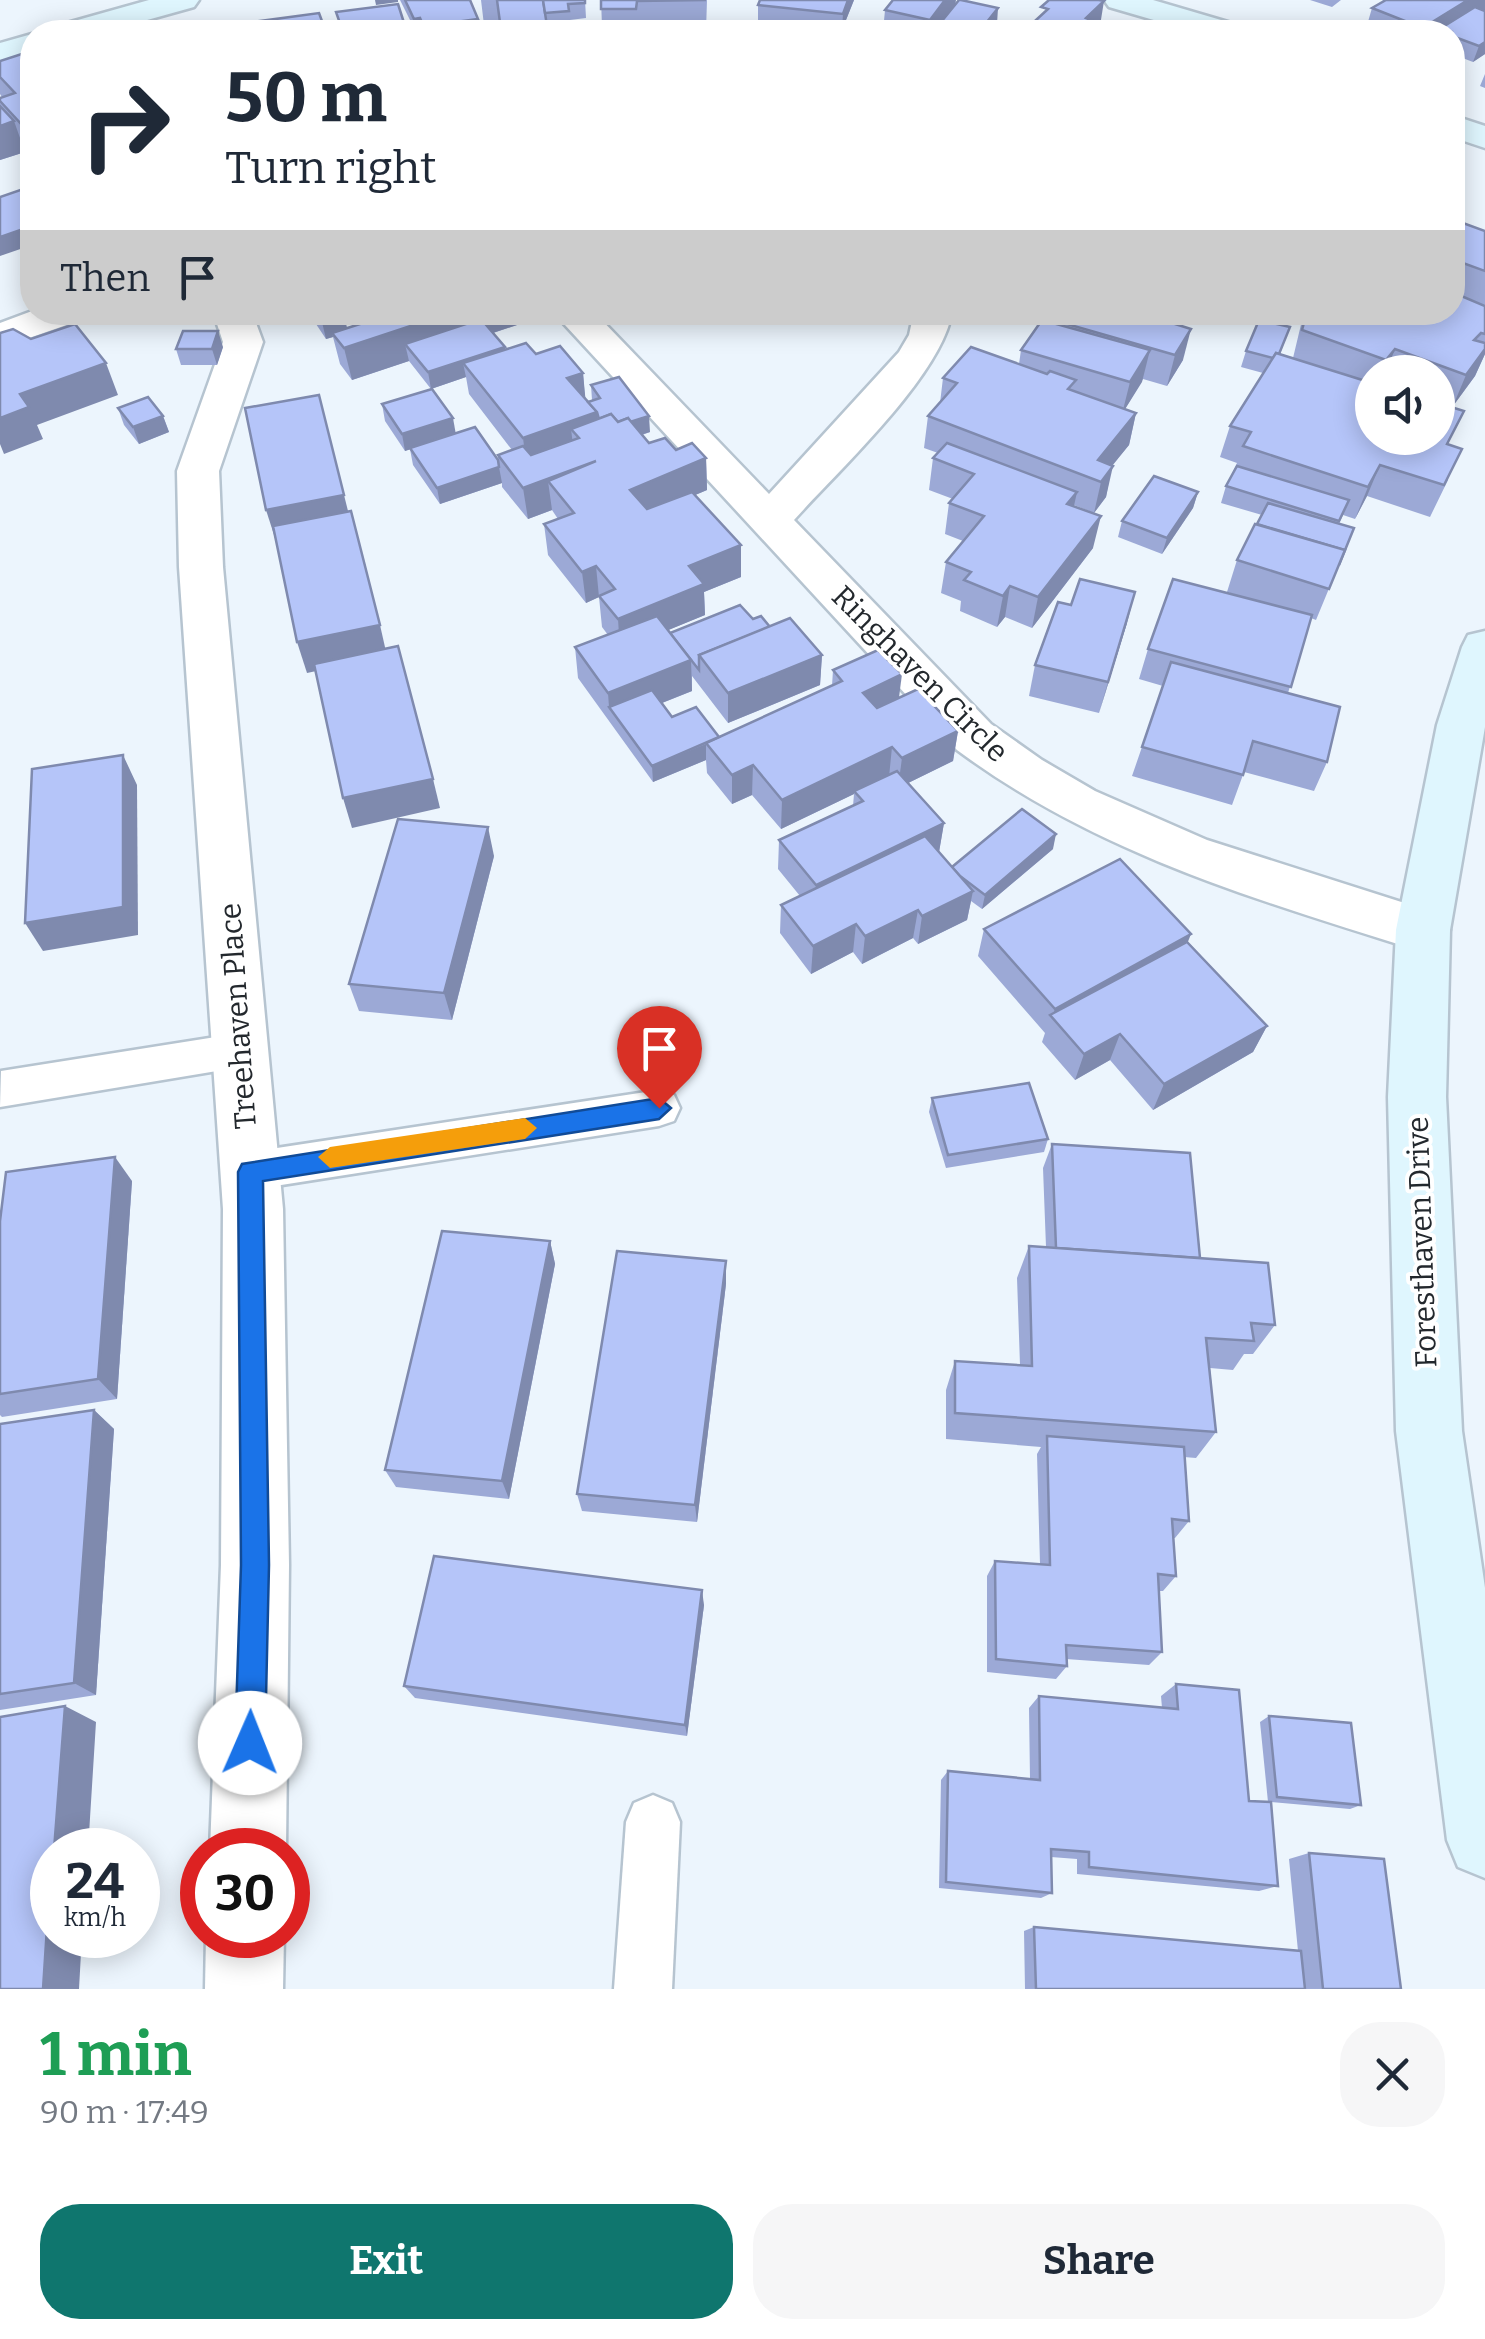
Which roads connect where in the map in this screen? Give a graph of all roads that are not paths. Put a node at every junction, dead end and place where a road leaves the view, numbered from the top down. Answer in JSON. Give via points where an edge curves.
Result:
{"nodes":[{"id":1,"x":183,"y":0,"type":"edge"},
{"id":2,"x":1120,"y":0,"type":"edge"},
{"id":3,"x":131,"y":20,"type":"edge"},
{"id":4,"x":1187,"y":20,"type":"edge"},
{"id":5,"x":31,"y":325,"type":"edge"},
{"id":6,"x":236,"y":325,"type":"edge"},
{"id":7,"x":584,"y":325,"type":"edge"},
{"id":8,"x":930,"y":325,"type":"edge"},
{"id":9,"x":0,"y":336,"type":"edge"},
{"id":10,"x":770,"y":520,"type":"junction"},
{"id":11,"x":1485,"y":648,"type":"edge"},
{"id":12,"x":1423,"y":930,"type":"junction"},
{"id":13,"x":241,"y":1050,"type":"junction"},
{"id":14,"x":1,"y":1089,"type":"edge"},
{"id":15,"x":659,"y":1108,"type":"dead end"},
{"id":16,"x":250,"y":1172,"type":"junction"},
{"id":17,"x":653,"y":1822,"type":"dead end"},
{"id":18,"x":249,"y":1828,"type":"edge"},
{"id":19,"x":1485,"y":1840,"type":"edge"},
{"id":20,"x":245,"y":1958,"type":"edge"},
{"id":21,"x":244,"y":1989,"type":"edge"},
{"id":22,"x":643,"y":1989,"type":"edge"}],
"edges":[{"from":1,"to":3,"type":"street"},
{"from":2,"to":4,"type":"street"},
{"from":5,"to":9,"type":"street"},
{"from":6,"to":13,"type":"street","name":"Treehaven Place","via":[[242,342],[198,471]]},
{"from":7,"to":10,"type":"street","name":"Ringhaven Circle"},
{"from":8,"to":10,"type":"street","via":[[916,358]]},
{"from":10,"to":12,"type":"street","name":"Ringhaven Circle","via":[[974,737],[1020,774],[1156,845]]},
{"from":11,"to":12,"type":"street","name":"Foresthaven Drive","via":[[1461,725]]},
{"from":12,"to":19,"type":"street","name":"Foresthaven Drive","via":[[1418,1097],[1430,1430]]},
{"from":13,"to":14,"type":"lane"},
{"from":13,"to":16,"type":"street","name":"Treehaven Place"},
{"from":15,"to":16,"type":"lane"},
{"from":16,"to":18,"type":"street","name":"Treehaven Place","via":[[255,1565]]},
{"from":17,"to":22,"type":"lane"},
{"from":20,"to":21,"type":"street"}]}
